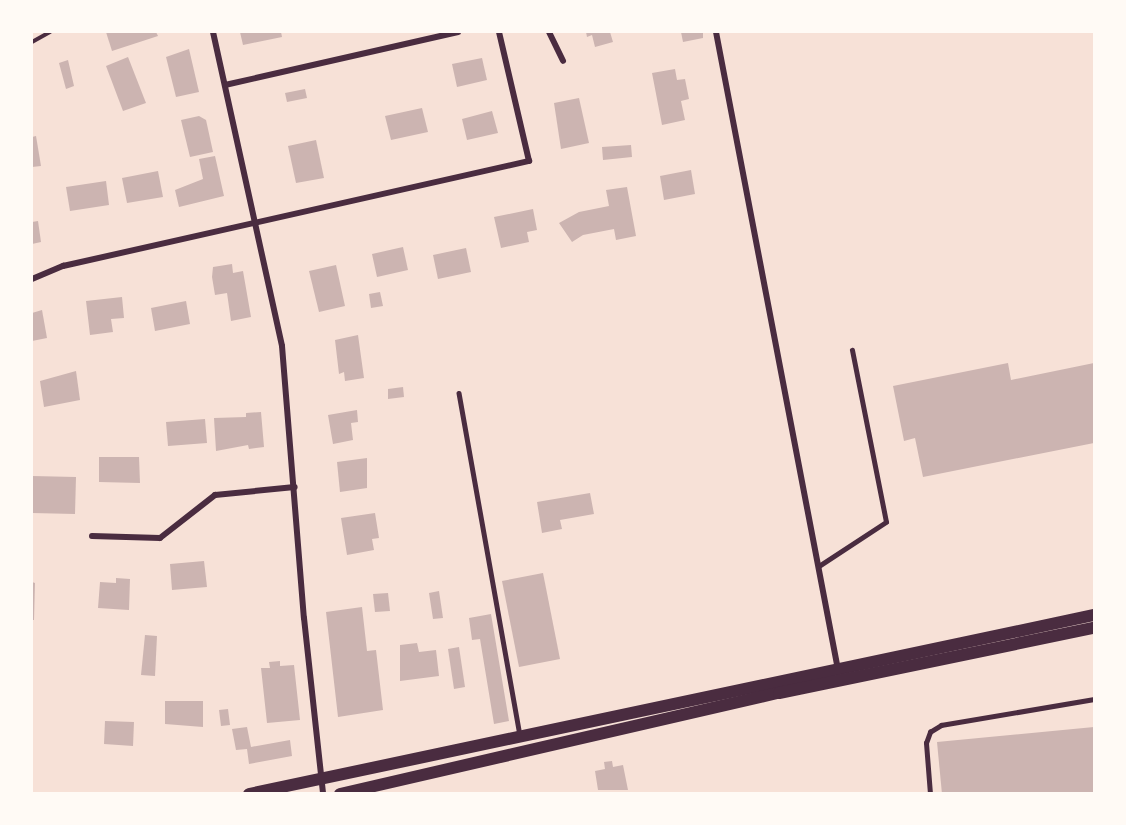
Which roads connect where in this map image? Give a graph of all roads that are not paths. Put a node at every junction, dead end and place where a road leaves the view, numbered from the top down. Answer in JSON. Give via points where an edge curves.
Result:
{"nodes":[{"id":1,"x":213,"y":32,"type":"edge"},
{"id":2,"x":458,"y":32,"type":"edge"},
{"id":3,"x":499,"y":32,"type":"edge"},
{"id":4,"x":549,"y":32,"type":"edge"},
{"id":5,"x":716,"y":32,"type":"edge"},
{"id":6,"x":563,"y":61,"type":"dead end"},
{"id":7,"x":225,"y":85,"type":"junction"},
{"id":8,"x":255,"y":222,"type":"junction"},
{"id":9,"x":32,"y":279,"type":"edge"},
{"id":10,"x":852,"y":350,"type":"dead end"},
{"id":11,"x":459,"y":393,"type":"dead end"},
{"id":12,"x":295,"y":487,"type":"junction"},
{"id":13,"x":92,"y":536,"type":"dead end"},
{"id":14,"x":819,"y":566,"type":"junction"},
{"id":15,"x":1095,"y":615,"type":"edge"},
{"id":16,"x":1095,"y":628,"type":"edge"},
{"id":17,"x":839,"y":674,"type":"junction"},
{"id":18,"x":1095,"y":699,"type":"edge"},
{"id":19,"x":520,"y":738,"type":"junction"},
{"id":20,"x":321,"y":778,"type":"junction"},
{"id":21,"x":249,"y":794,"type":"edge"},
{"id":22,"x":324,"y":794,"type":"edge"},
{"id":23,"x":340,"y":794,"type":"edge"},
{"id":24,"x":930,"y":794,"type":"edge"}],
"edges":[{"from":1,"to":7,"type":"street"},
{"from":2,"to":7,"type":"street"},
{"from":3,"to":8,"type":"street","via":[[529,161]]},
{"from":4,"to":6,"type":"street"},
{"from":5,"to":14,"type":"street"},
{"from":7,"to":8,"type":"street"},
{"from":8,"to":9,"type":"street","via":[[63,266]]},
{"from":8,"to":12,"type":"street","via":[[282,346]]},
{"from":10,"to":14,"type":"lane","via":[[886,522]]},
{"from":11,"to":19,"type":"lane"},
{"from":12,"to":13,"type":"street","via":[[215,495],[160,538]]},
{"from":12,"to":20,"type":"street"},
{"from":14,"to":17,"type":"street"},
{"from":15,"to":17,"type":"main road"},
{"from":16,"to":17,"type":"main road"},
{"from":17,"to":19,"type":"main road"},
{"from":17,"to":23,"type":"main road"},
{"from":18,"to":24,"type":"lane","via":[[941,725],[930,732],[926,743]]},
{"from":19,"to":20,"type":"main road"},
{"from":20,"to":21,"type":"main road"},
{"from":20,"to":22,"type":"street"}]}
